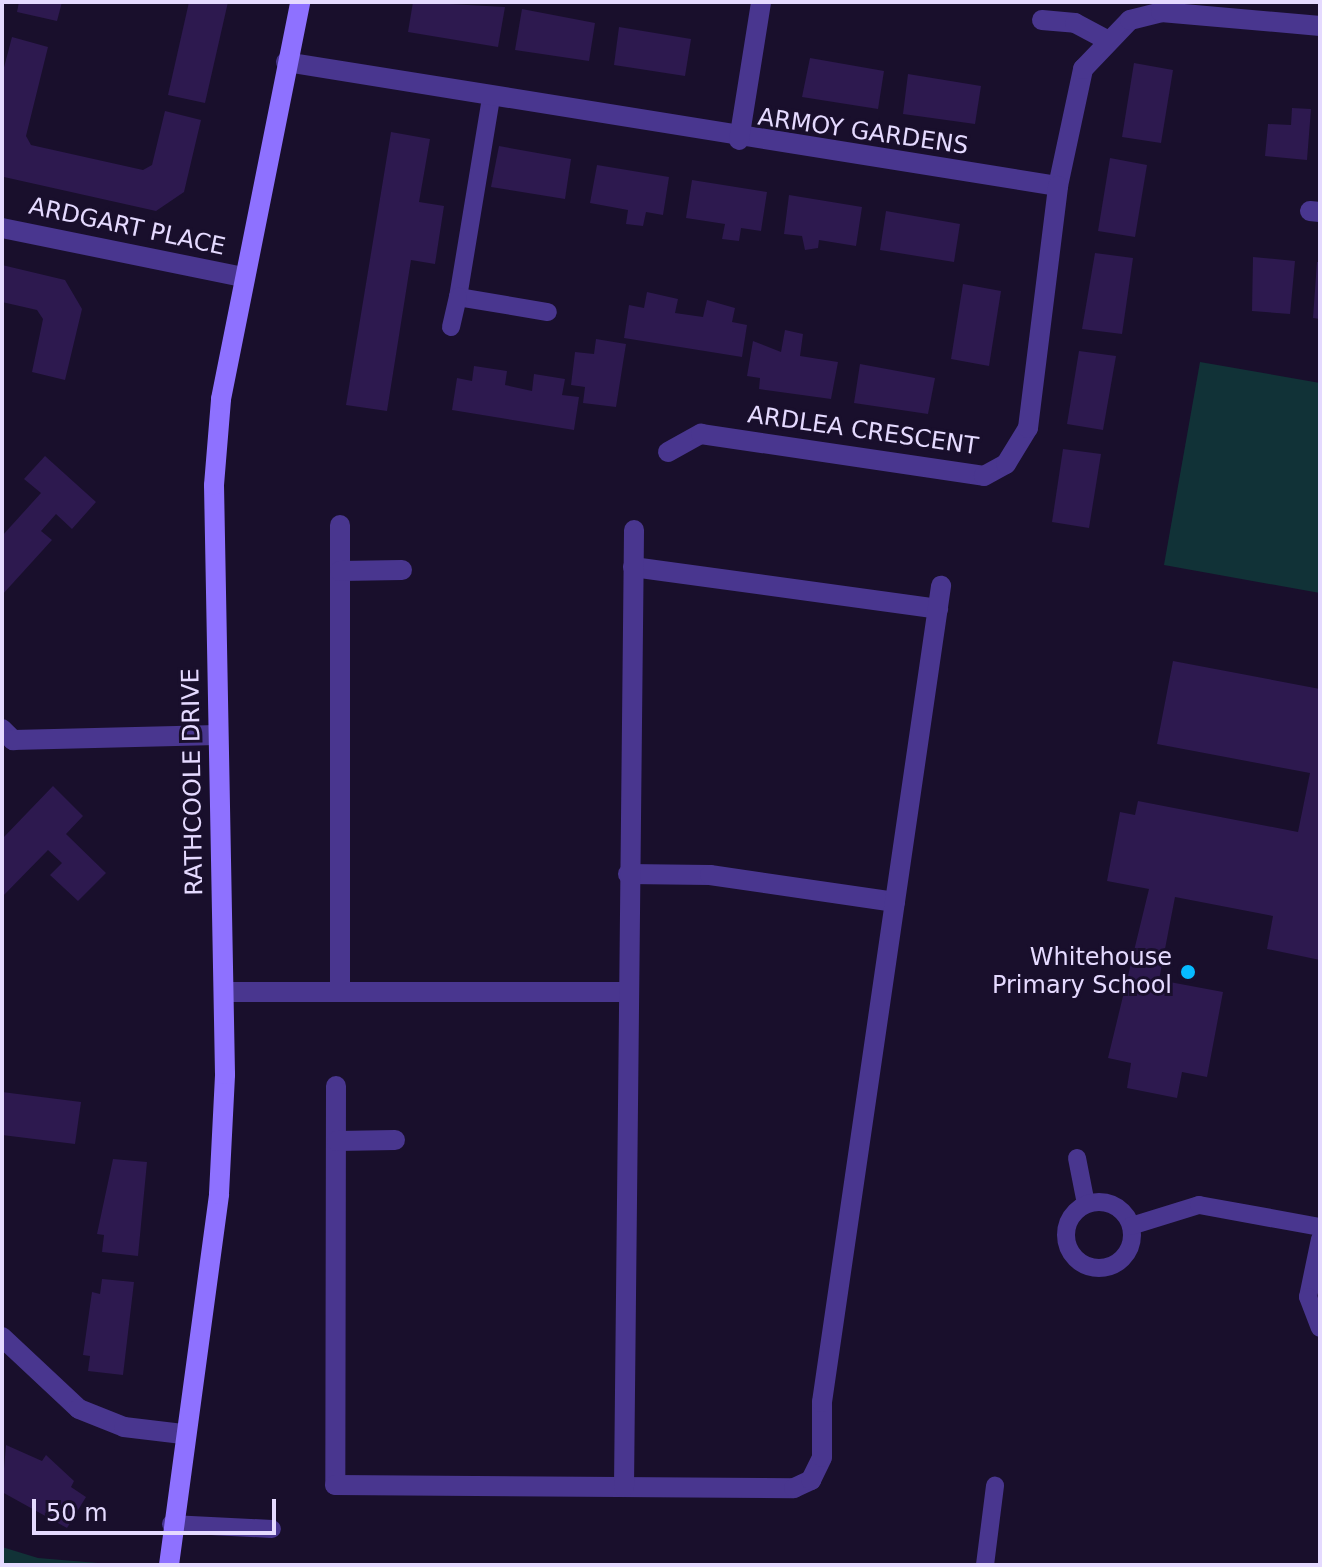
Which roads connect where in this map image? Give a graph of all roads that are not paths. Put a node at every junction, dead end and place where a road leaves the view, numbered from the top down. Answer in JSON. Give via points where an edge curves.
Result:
{"nodes":[{"id":1,"x":300,"y":2,"type":"edge"},
{"id":2,"x":761,"y":2,"type":"edge"},
{"id":3,"x":1042,"y":20,"type":"dead end"},
{"id":4,"x":1320,"y":26,"type":"edge"},
{"id":5,"x":1105,"y":39,"type":"junction"},
{"id":6,"x":286,"y":62,"type":"junction"},
{"id":7,"x":491,"y":98,"type":"junction"},
{"id":8,"x":739,"y":140,"type":"junction"},
{"id":9,"x":1058,"y":186,"type":"junction"},
{"id":10,"x":2,"y":228,"type":"edge"},
{"id":11,"x":242,"y":277,"type":"junction"},
{"id":12,"x":458,"y":297,"type":"junction"},
{"id":13,"x":548,"y":312,"type":"dead end"},
{"id":14,"x":451,"y":327,"type":"dead end"},
{"id":15,"x":668,"y":452,"type":"dead end"},
{"id":16,"x":340,"y":525,"type":"dead end"},
{"id":17,"x":634,"y":530,"type":"dead end"},
{"id":18,"x":633,"y":567,"type":"junction"},
{"id":19,"x":402,"y":570,"type":"dead end"},
{"id":20,"x":340,"y":571,"type":"junction"},
{"id":21,"x":941,"y":586,"type":"dead end"},
{"id":22,"x":938,"y":609,"type":"junction"},
{"id":23,"x":2,"y":729,"type":"edge"},
{"id":24,"x":217,"y":735,"type":"junction"},
{"id":25,"x":628,"y":874,"type":"junction"},
{"id":26,"x":895,"y":902,"type":"junction"},
{"id":27,"x":340,"y":991,"type":"junction"},
{"id":28,"x":225,"y":992,"type":"junction"},
{"id":29,"x":626,"y":992,"type":"junction"},
{"id":30,"x":336,"y":1086,"type":"dead end"},
{"id":31,"x":395,"y":1140,"type":"dead end"},
{"id":32,"x":337,"y":1141,"type":"junction"},
{"id":33,"x":1077,"y":1158,"type":"dead end"},
{"id":34,"x":1086,"y":1204,"type":"junction"},
{"id":35,"x":1131,"y":1226,"type":"junction"},
{"id":36,"x":1320,"y":1227,"type":"edge"},
{"id":37,"x":1320,"y":1239,"type":"edge"},
{"id":38,"x":1320,"y":1328,"type":"edge"},
{"id":39,"x":2,"y":1337,"type":"edge"},
{"id":40,"x":183,"y":1434,"type":"junction"},
{"id":41,"x":995,"y":1486,"type":"dead end"},
{"id":42,"x":624,"y":1487,"type":"junction"},
{"id":43,"x":171,"y":1524,"type":"junction"},
{"id":44,"x":272,"y":1529,"type":"dead end"},
{"id":45,"x":169,"y":1565,"type":"edge"},
{"id":46,"x":985,"y":1565,"type":"edge"}],
"edges":[{"from":1,"to":6,"type":"street","name":"RATHCOOLE DRIVE"},
{"from":2,"to":8,"type":"street"},
{"from":3,"to":5,"type":"street","via":[[1075,23]]},
{"from":4,"to":5,"type":"street","via":[[1161,12],[1130,20]]},
{"from":5,"to":9,"type":"street","via":[[1083,69]]},
{"from":6,"to":7,"type":"street","name":"ARMOY GARDENS"},
{"from":6,"to":11,"type":"street","name":"RATHCOOLE DRIVE"},
{"from":7,"to":8,"type":"street","name":"ARMOY GARDENS"},
{"from":7,"to":12,"type":"lane"},
{"from":8,"to":9,"type":"street","name":"ARMOY GARDENS"},
{"from":9,"to":15,"type":"street","name":"ARDLEA CRESCENT","via":[[1028,428],[1006,464],[984,476],[701,434]]},
{"from":10,"to":11,"type":"street","name":"ARDGART PLACE"},
{"from":11,"to":24,"type":"street","name":"RATHCOOLE DRIVE","via":[[214,485]]},
{"from":12,"to":13,"type":"lane"},
{"from":12,"to":14,"type":"lane"},
{"from":16,"to":20,"type":"street"},
{"from":17,"to":18,"type":"street"},
{"from":18,"to":22,"type":"street"},
{"from":18,"to":25,"type":"street"},
{"from":19,"to":20,"type":"street"},
{"from":20,"to":27,"type":"street"},
{"from":21,"to":22,"type":"street"},
{"from":22,"to":26,"type":"street"},
{"from":23,"to":24,"type":"street","via":[[13,740]]},
{"from":24,"to":28,"type":"street","name":"RATHCOOLE DRIVE"},
{"from":25,"to":26,"type":"street","via":[[710,875]]},
{"from":25,"to":29,"type":"street"},
{"from":26,"to":42,"type":"street","via":[[822,1402],[822,1457],[811,1480],[794,1488]]},
{"from":27,"to":28,"type":"street"},
{"from":27,"to":29,"type":"street"},
{"from":28,"to":40,"type":"street","name":"RATHCOOLE DRIVE","via":[[219,1194]]},
{"from":29,"to":42,"type":"street"},
{"from":30,"to":32,"type":"street"},
{"from":31,"to":32,"type":"street"},
{"from":32,"to":42,"type":"street","via":[[335,1485]]},
{"from":33,"to":34,"type":"lane"},
{"from":34,"to":35,"type":"lane","via":[[1108,1203]]},
{"from":34,"to":35,"type":"lane","via":[[1066,1230],[1070,1252],[1086,1266],[1107,1268],[1125,1256]]},
{"from":35,"to":36,"type":"lane","via":[[1199,1205]]},
{"from":37,"to":38,"type":"lane","via":[[1308,1297]]},
{"from":39,"to":40,"type":"street","via":[[79,1409],[124,1427]]},
{"from":40,"to":43,"type":"street","name":"RATHCOOLE DRIVE"},
{"from":41,"to":46,"type":"lane"},
{"from":43,"to":44,"type":"lane"},
{"from":43,"to":45,"type":"street","name":"RATHCOOLE DRIVE"}]}
